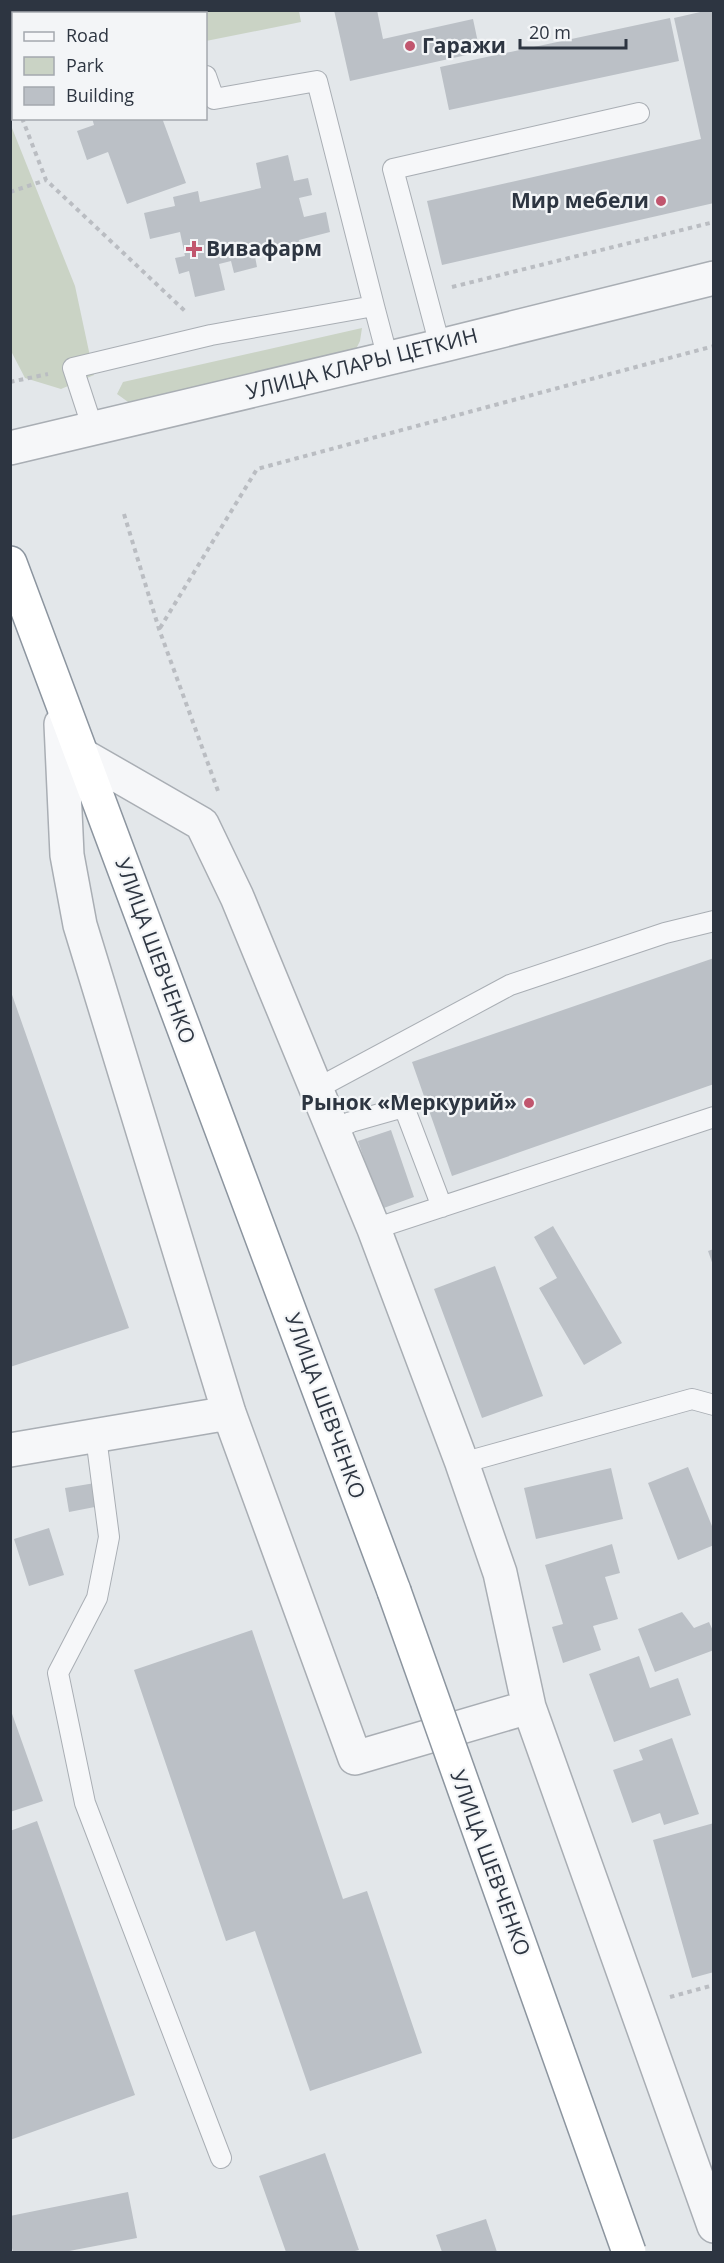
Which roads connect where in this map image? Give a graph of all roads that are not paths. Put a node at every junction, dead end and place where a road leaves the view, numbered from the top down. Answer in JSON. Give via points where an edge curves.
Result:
{"nodes":[{"id":1,"x":207,"y":78,"type":"edge"},
{"id":2,"x":639,"y":113,"type":"dead end"},
{"id":3,"x":714,"y":278,"type":"edge"},
{"id":4,"x":374,"y":306,"type":"junction"},
{"id":5,"x":440,"y":346,"type":"junction"},
{"id":6,"x":388,"y":359,"type":"junction"},
{"id":7,"x":93,"y":429,"type":"junction"},
{"id":8,"x":10,"y":448,"type":"edge"},
{"id":9,"x":10,"y":563,"type":"edge"},
{"id":10,"x":60,"y":695,"type":"junction"},
{"id":11,"x":82,"y":755,"type":"junction"},
{"id":12,"x":714,"y":921,"type":"edge"},
{"id":13,"x":315,"y":1086,"type":"junction"},
{"id":14,"x":714,"y":1117,"type":"edge"},
{"id":15,"x":333,"y":1130,"type":"junction"},
{"id":16,"x":442,"y":1207,"type":"junction"},
{"id":17,"x":374,"y":1229,"type":"junction"},
{"id":18,"x":714,"y":1405,"type":"edge"},
{"id":19,"x":229,"y":1413,"type":"junction"},
{"id":20,"x":96,"y":1437,"type":"junction"},
{"id":21,"x":10,"y":1450,"type":"edge"},
{"id":22,"x":462,"y":1463,"type":"junction"},
{"id":23,"x":529,"y":1707,"type":"junction"},
{"id":24,"x":220,"y":2158,"type":"dead end"},
{"id":25,"x":714,"y":2226,"type":"edge"},
{"id":26,"x":629,"y":2253,"type":"edge"}],
"edges":[{"from":1,"to":4,"type":"lane","via":[[214,99],[317,81]]},
{"from":2,"to":5,"type":"lane","via":[[393,169]]},
{"from":3,"to":5,"type":"street","name":"УЛИЦА КЛАРЫ ЦЕТКИН"},
{"from":4,"to":6,"type":"lane"},
{"from":4,"to":7,"type":"lane","via":[[211,335],[73,368]]},
{"from":5,"to":6,"type":"street","name":"УЛИЦА КЛАРЫ ЦЕТКИН"},
{"from":6,"to":7,"type":"street","name":"УЛИЦА КЛАРЫ ЦЕТКИН"},
{"from":7,"to":8,"type":"street","name":"УЛИЦА КЛАРЫ ЦЕТКИН"},
{"from":9,"to":10,"type":"highway","name":"УЛИЦА ШЕВЧЕНКО"},
{"from":10,"to":11,"type":"highway","name":"УЛИЦА ШЕВЧЕНКО"},
{"from":10,"to":19,"type":"street","via":[[67,855],[80,925]]},
{"from":11,"to":13,"type":"street","via":[[202,824],[237,897]]},
{"from":11,"to":26,"type":"highway","name":"УЛИЦА ШЕВЧЕНКО","bridge":true,"via":[[394,1591]]},
{"from":12,"to":13,"type":"lane","via":[[665,933],[510,985]]},
{"from":13,"to":15,"type":"street"},
{"from":14,"to":16,"type":"lane"},
{"from":15,"to":16,"type":"lane","via":[[404,1107]]},
{"from":15,"to":17,"type":"street"},
{"from":16,"to":17,"type":"lane"},
{"from":17,"to":22,"type":"street"},
{"from":18,"to":22,"type":"lane","via":[[692,1399]]},
{"from":19,"to":20,"type":"street"},
{"from":19,"to":23,"type":"street","via":[[355,1758]]},
{"from":20,"to":21,"type":"street"},
{"from":20,"to":24,"type":"lane","via":[[109,1537],[97,1598],[58,1673],[85,1803]]},
{"from":22,"to":23,"type":"street","via":[[500,1573]]},
{"from":23,"to":25,"type":"street"}]}
